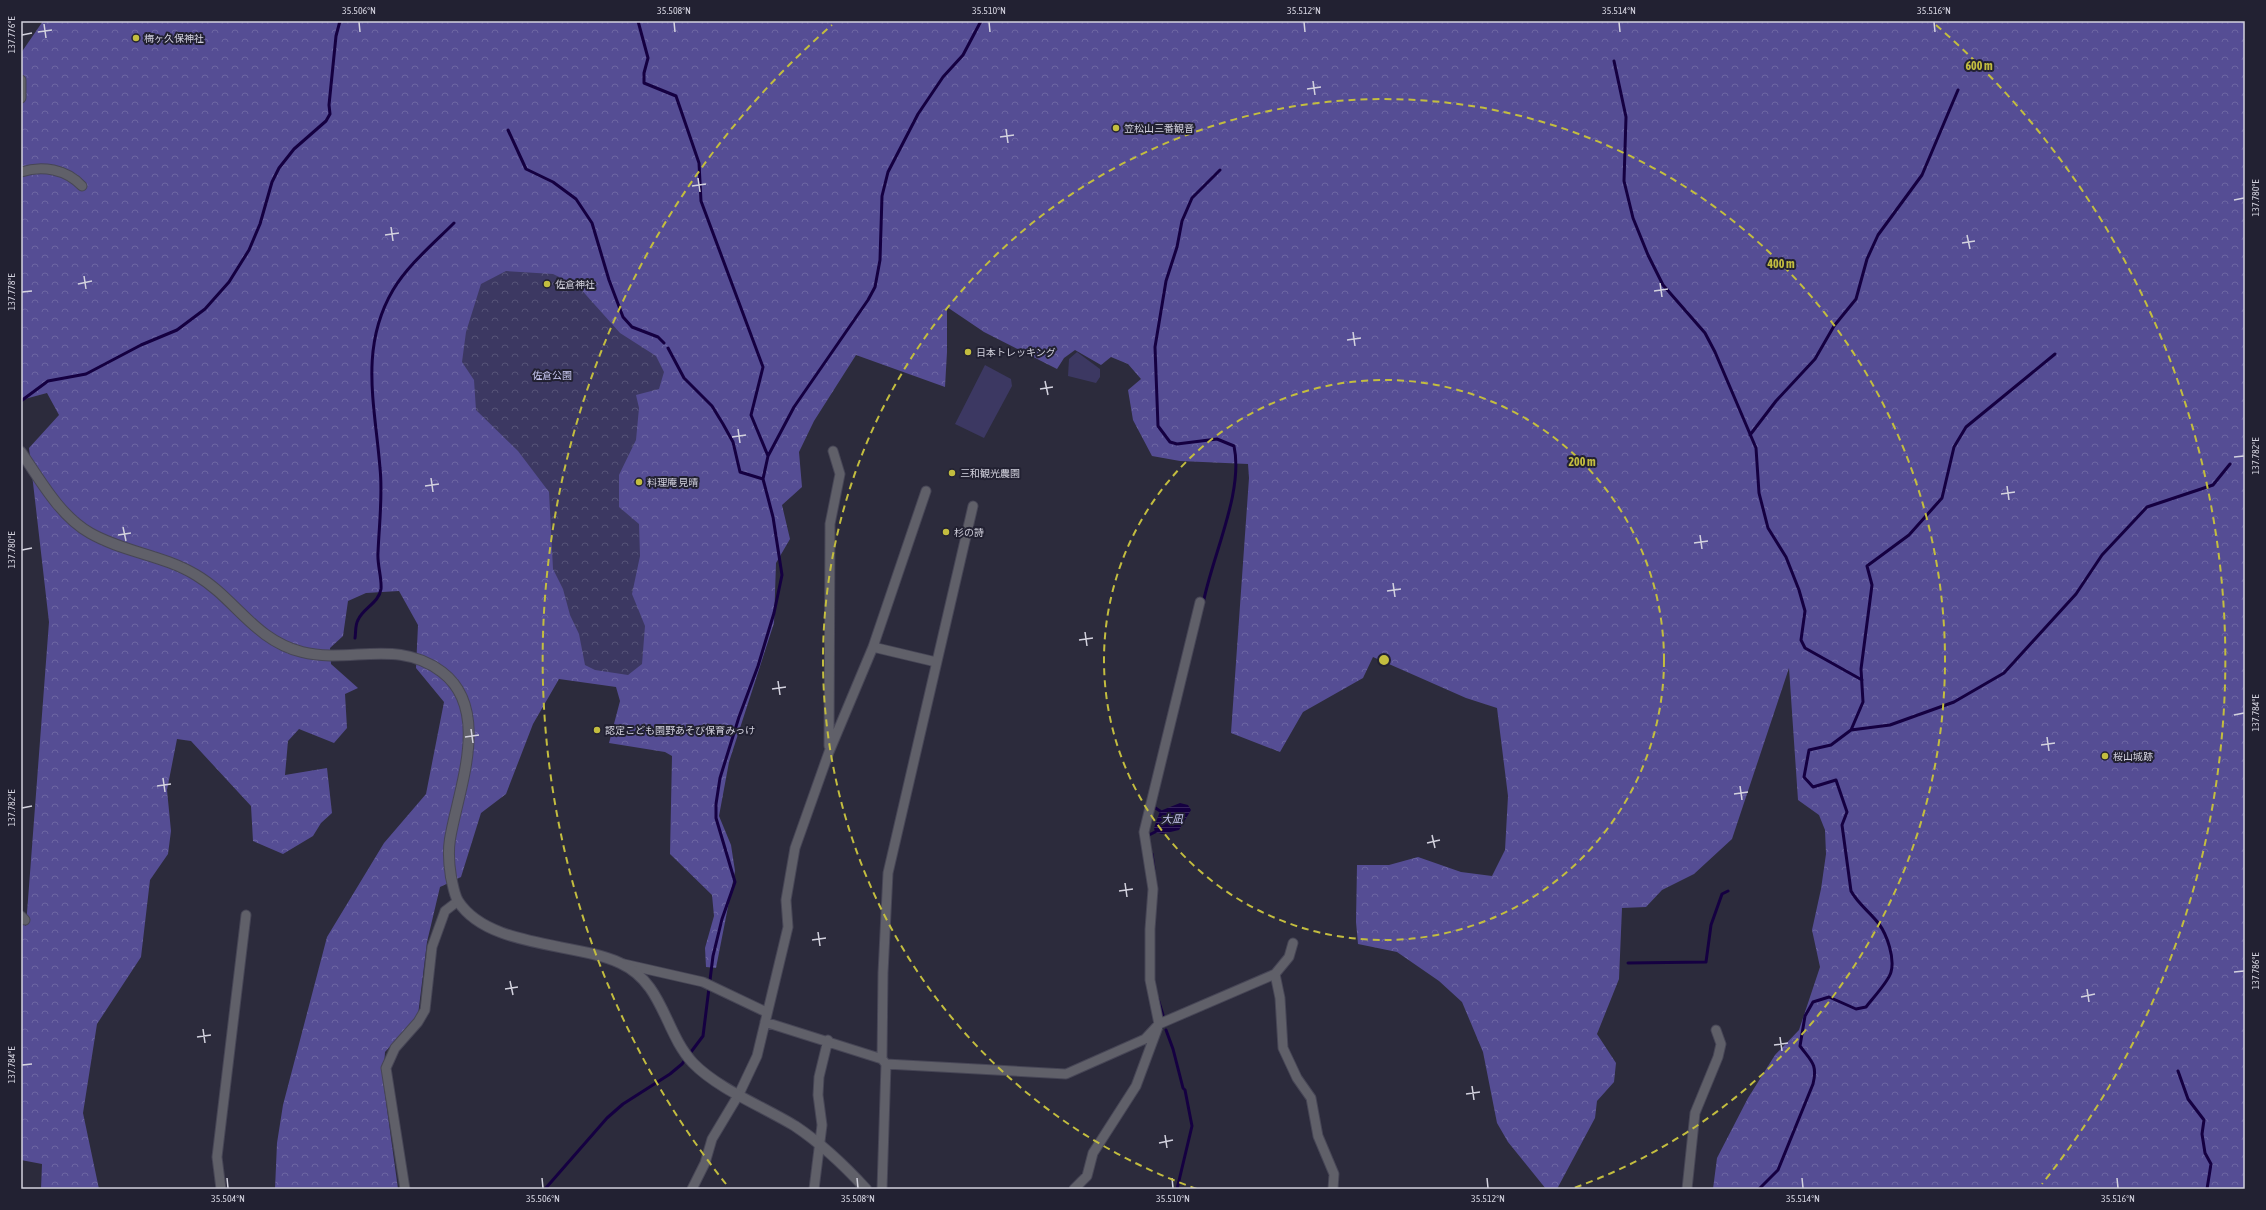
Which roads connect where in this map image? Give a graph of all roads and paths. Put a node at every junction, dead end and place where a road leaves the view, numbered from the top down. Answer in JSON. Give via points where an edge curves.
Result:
{"nodes":[{"id":1,"x":21,"y":80,"type":"edge"},
{"id":2,"x":21,"y":98,"type":"edge"},
{"id":3,"x":21,"y":172,"type":"edge"},
{"id":4,"x":82,"y":186,"type":"dead end"},
{"id":5,"x":833,"y":451,"type":"dead end"},
{"id":6,"x":21,"y":452,"type":"edge"},
{"id":7,"x":926,"y":491,"type":"dead end"},
{"id":8,"x":973,"y":506,"type":"dead end"},
{"id":9,"x":1200,"y":602,"type":"dead end"},
{"id":10,"x":872,"y":647,"type":"junction"},
{"id":11,"x":936,"y":662,"type":"junction"},
{"id":12,"x":829,"y":752,"type":"junction"},
{"id":13,"x":458,"y":901,"type":"junction"},
{"id":14,"x":246,"y":915,"type":"dead end"},
{"id":15,"x":1293,"y":943,"type":"dead end"},
{"id":16,"x":622,"y":964,"type":"junction"},
{"id":17,"x":1275,"y":974,"type":"junction"},
{"id":18,"x":766,"y":1012,"type":"junction"},
{"id":19,"x":765,"y":1022,"type":"junction"},
{"id":20,"x":1159,"y":1024,"type":"junction"},
{"id":21,"x":1716,"y":1030,"type":"dead end"},
{"id":22,"x":828,"y":1040,"type":"junction"},
{"id":23,"x":884,"y":1062,"type":"junction"},
{"id":24,"x":739,"y":1094,"type":"junction"},
{"id":25,"x":819,"y":1143,"type":"junction"},
{"id":26,"x":221,"y":1189,"type":"edge"},
{"id":27,"x":405,"y":1189,"type":"edge"},
{"id":28,"x":692,"y":1189,"type":"edge"},
{"id":29,"x":814,"y":1189,"type":"edge"},
{"id":30,"x":866,"y":1189,"type":"edge"},
{"id":31,"x":882,"y":1189,"type":"edge"},
{"id":32,"x":1074,"y":1189,"type":"edge"},
{"id":33,"x":1333,"y":1189,"type":"edge"},
{"id":34,"x":1687,"y":1189,"type":"edge"}],
"edges":[{"from":1,"to":2,"type":"street"},
{"from":3,"to":4,"type":"street","via":[[31,168],[49,168],[76,179]]},
{"from":5,"to":12,"type":"street","via":[[840,474],[830,524]]},
{"from":6,"to":13,"type":"street","via":[[56,501],[75,522],[104,539],[158,558],[197,576],[216,590],[254,627],[276,643],[319,655],[407,654],[426,662],[452,682],[461,695],[467,713],[469,734],[468,752],[449,843],[449,863]]},
{"from":7,"to":10,"type":"street"},
{"from":8,"to":11,"type":"street"},
{"from":9,"to":20,"type":"street","via":[[1144,832],[1153,889],[1150,980]]},
{"from":10,"to":11,"type":"street"},
{"from":10,"to":12,"type":"street"},
{"from":11,"to":23,"type":"street","via":[[888,873],[883,974]]},
{"from":12,"to":18,"type":"street","via":[[795,848],[786,900],[788,927]]},
{"from":13,"to":16,"type":"street","via":[[470,914],[514,937]]},
{"from":13,"to":27,"type":"street","via":[[445,911],[432,947],[425,1010],[395,1048],[386,1068]]},
{"from":14,"to":26,"type":"street","via":[[216,1157]]},
{"from":15,"to":17,"type":"street","via":[[1289,957]]},
{"from":16,"to":18,"type":"street","via":[[703,982]]},
{"from":16,"to":24,"type":"street","via":[[637,973],[653,991],[684,1052],[692,1062],[709,1077]]},
{"from":17,"to":20,"type":"street"},
{"from":17,"to":33,"type":"street","via":[[1280,998],[1283,1048],[1297,1078],[1311,1098],[1318,1136],[1334,1174]]},
{"from":18,"to":19,"type":"street"},
{"from":19,"to":22,"type":"street"},
{"from":19,"to":24,"type":"street","via":[[757,1056]]},
{"from":20,"to":23,"type":"street","via":[[1145,1038],[1066,1074]]},
{"from":20,"to":32,"type":"street","via":[[1136,1086],[1093,1153],[1087,1176]]},
{"from":21,"to":34,"type":"street","via":[[1721,1044],[1695,1113]]},
{"from":22,"to":23,"type":"street"},
{"from":22,"to":25,"type":"street","via":[[819,1077],[818,1095],[822,1125]]},
{"from":23,"to":31,"type":"street"},
{"from":24,"to":25,"type":"street"},
{"from":24,"to":28,"type":"street","via":[[712,1139],[705,1163]]},
{"from":25,"to":29,"type":"street"},
{"from":25,"to":30,"type":"street"}]}
